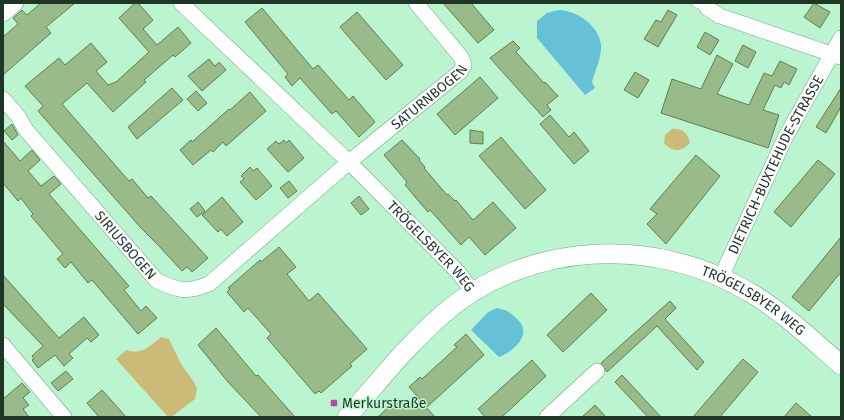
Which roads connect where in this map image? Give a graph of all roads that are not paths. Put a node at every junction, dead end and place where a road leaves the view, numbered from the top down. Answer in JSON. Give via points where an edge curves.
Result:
{"nodes":[{"id":1,"x":16,"y":3,"type":"edge"},
{"id":2,"x":181,"y":3,"type":"edge"},
{"id":3,"x":416,"y":3,"type":"edge"},
{"id":4,"x":702,"y":5,"type":"edge"},
{"id":5,"x":3,"y":14,"type":"edge"},
{"id":6,"x":841,"y":38,"type":"edge"},
{"id":7,"x":836,"y":55,"type":"edge"},
{"id":8,"x":3,"y":98,"type":"edge"},
{"id":9,"x":349,"y":162,"type":"junction"},
{"id":10,"x":721,"y":277,"type":"junction"},
{"id":11,"x":473,"y":292,"type":"junction"},
{"id":12,"x":3,"y":345,"type":"edge"},
{"id":13,"x":841,"y":365,"type":"edge"},
{"id":14,"x":597,"y":371,"type":"dead end"},
{"id":15,"x":64,"y":417,"type":"edge"},
{"id":16,"x":347,"y":417,"type":"edge"},
{"id":17,"x":547,"y":417,"type":"edge"}],
"edges":[{"from":1,"to":5,"type":"street"},
{"from":2,"to":9,"type":"street","name":"TRÖGELSBYER WEG"},
{"from":3,"to":9,"type":"street","name":"SATURNBOGEN","via":[[461,57],[464,65],[460,72]]},
{"from":4,"to":7,"type":"street","via":[[720,16]]},
{"from":6,"to":7,"type":"street","name":"DIETRICH-BUXTEHUDE-STRASSE"},
{"from":7,"to":10,"type":"street","name":"DIETRICH-BUXTEHUDE-STRASSE","via":[[786,136]]},
{"from":8,"to":9,"type":"street","name":"SIRIUSBOGEN","via":[[26,130],[147,270],[157,281],[173,288],[191,290],[209,284]]},
{"from":9,"to":11,"type":"street","name":"TRÖGELSBYER WEG","via":[[460,273]]},
{"from":10,"to":11,"type":"street","name":"TRÖGELSBYER WEG","via":[[694,266],[657,257],[616,253],[584,254],[543,261],[506,275]]},
{"from":10,"to":13,"type":"street","name":"TRÖGELSBYER WEG","via":[[750,292]]},
{"from":11,"to":16,"type":"street","via":[[442,315],[390,367]]},
{"from":12,"to":15,"type":"street"},
{"from":14,"to":17,"type":"street"}]}
